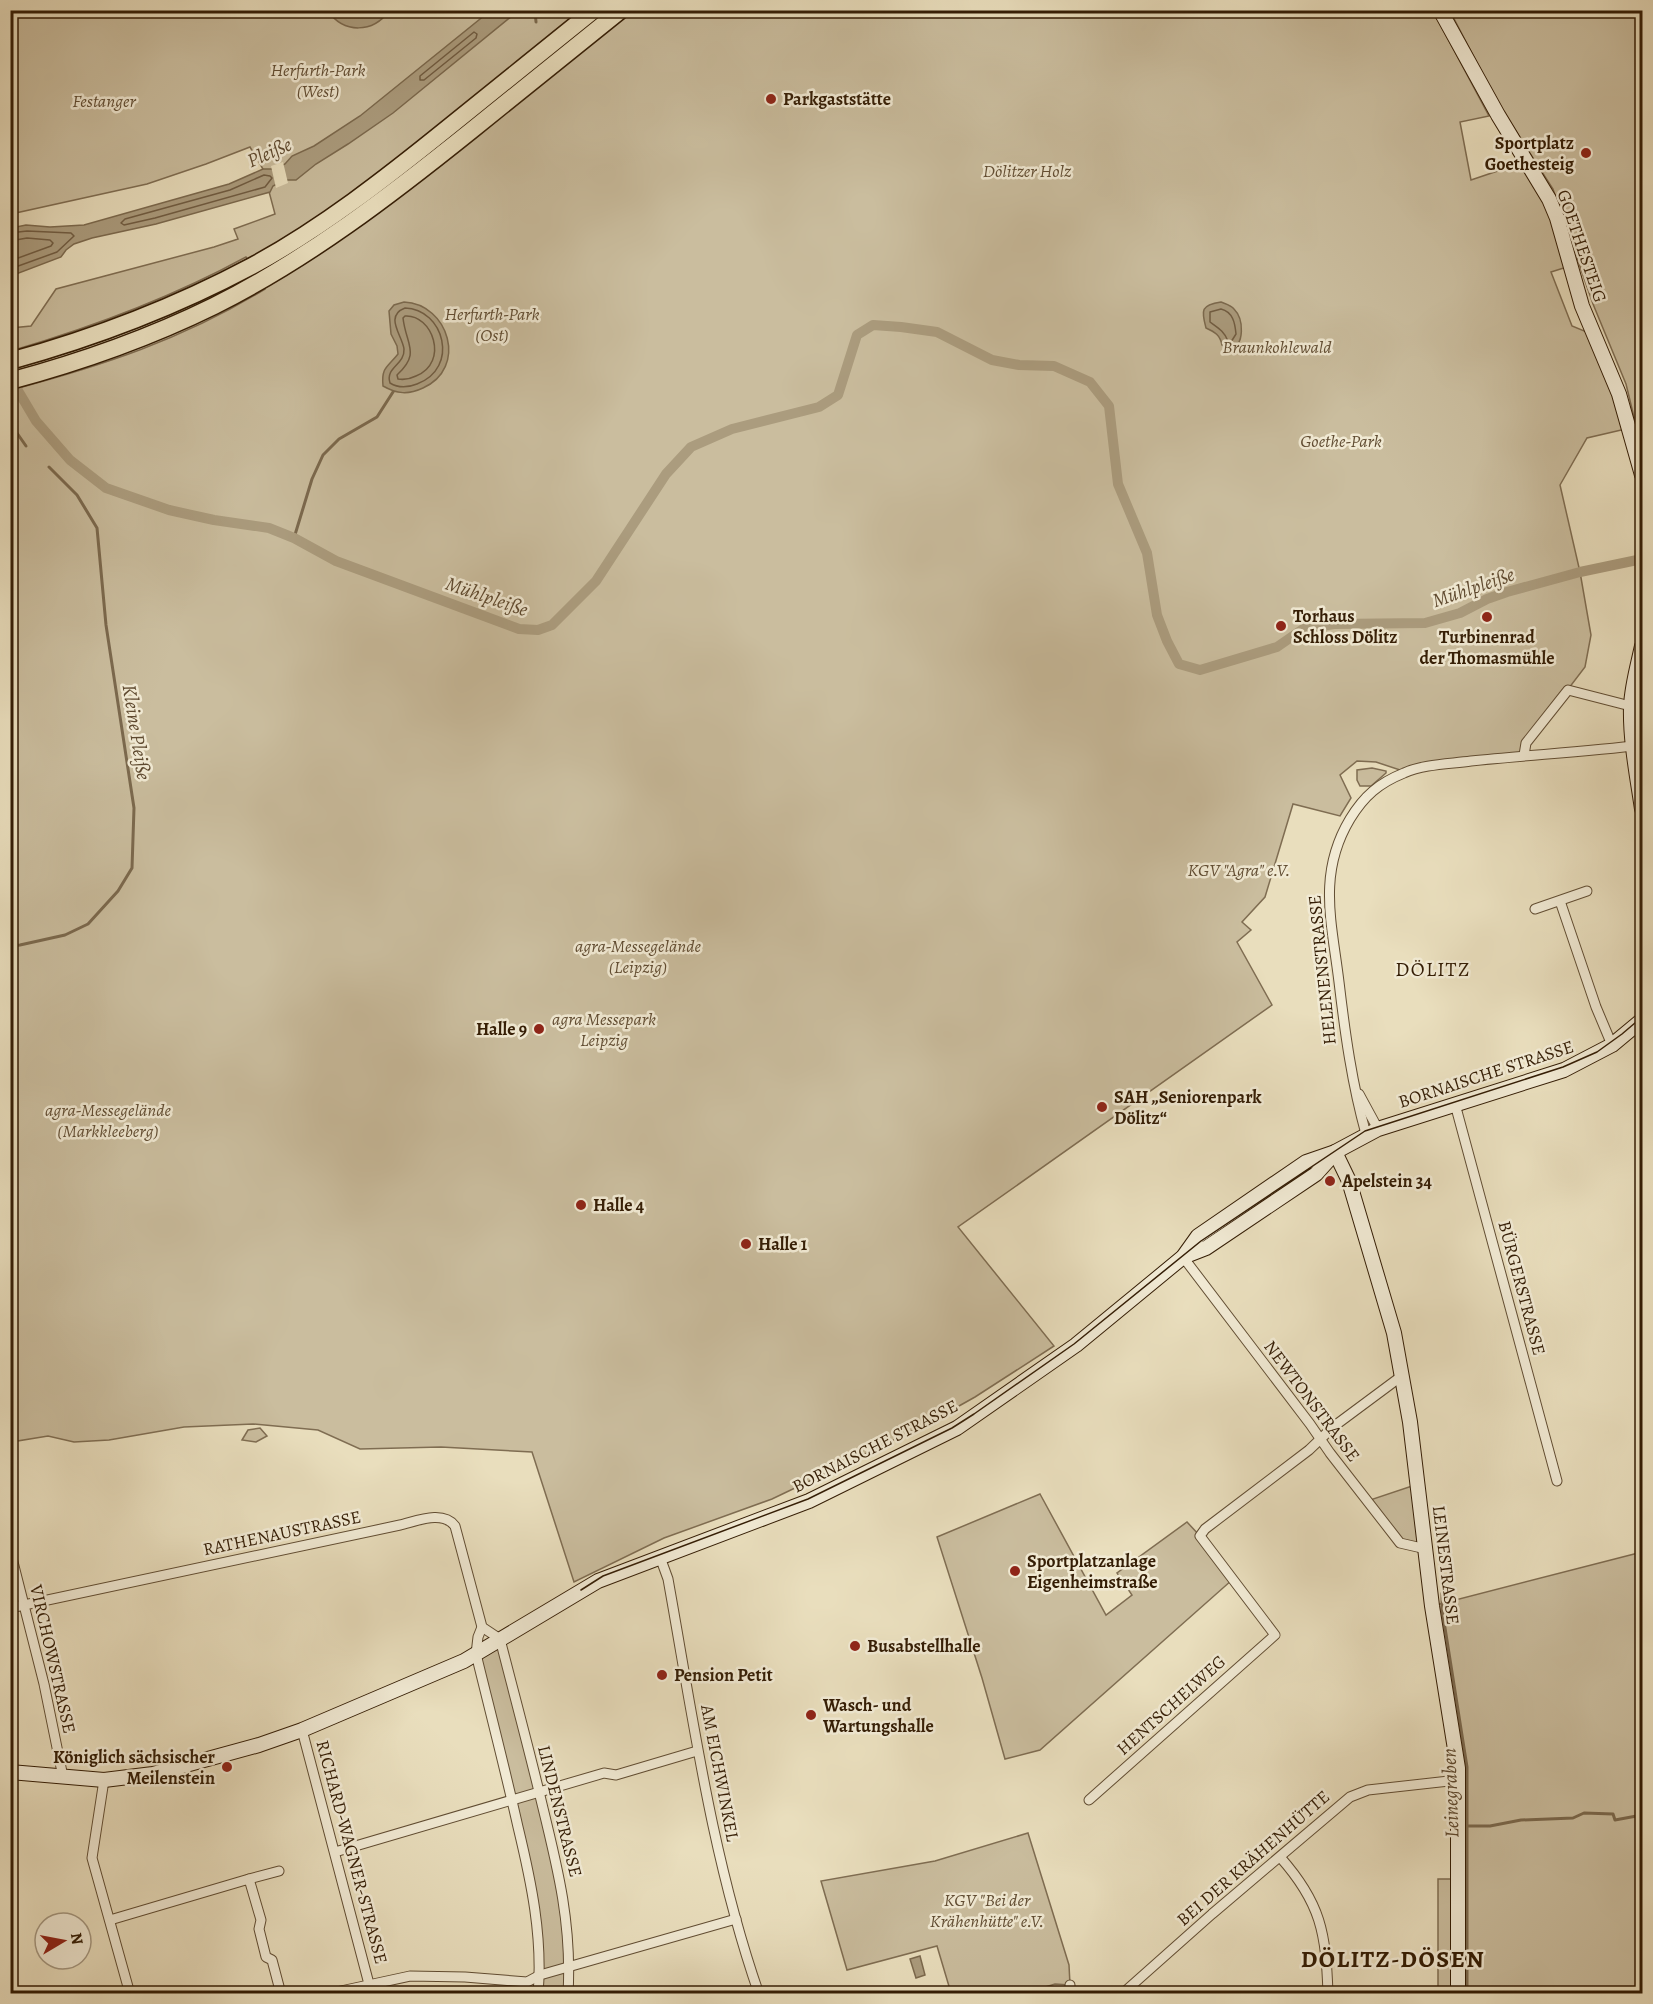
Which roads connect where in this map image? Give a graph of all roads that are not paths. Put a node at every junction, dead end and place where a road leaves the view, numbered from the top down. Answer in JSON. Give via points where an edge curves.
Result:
{"nodes":[{"id":1,"x":594,"y":10,"type":"edge"},
{"id":2,"x":621,"y":10,"type":"edge"},
{"id":3,"x":1440,"y":10,"type":"edge"},
{"id":4,"x":256,"y":273,"type":"junction"},
{"id":5,"x":10,"y":361,"type":"edge"},
{"id":6,"x":10,"y":381,"type":"edge"},
{"id":7,"x":1642,"y":475,"type":"edge"},
{"id":8,"x":1642,"y":645,"type":"edge"},
{"id":9,"x":1637,"y":707,"type":"edge"},
{"id":10,"x":1638,"y":746,"type":"edge"},
{"id":11,"x":1524,"y":755,"type":"junction"},
{"id":12,"x":1642,"y":809,"type":"edge"},
{"id":13,"x":1587,"y":891,"type":"dead end"},
{"id":14,"x":1560,"y":901,"type":"junction"},
{"id":15,"x":1535,"y":909,"type":"dead end"},
{"id":16,"x":1642,"y":1020,"type":"edge"},
{"id":17,"x":1612,"y":1045,"type":"junction"},
{"id":18,"x":1455,"y":1104,"type":"junction"},
{"id":19,"x":1372,"y":1131,"type":"junction"},
{"id":20,"x":1335,"y":1152,"type":"junction"},
{"id":21,"x":1183,"y":1257,"type":"junction"},
{"id":22,"x":1403,"y":1375,"type":"junction"},
{"id":23,"x":1320,"y":1439,"type":"junction"},
{"id":24,"x":1557,"y":1481,"type":"dead end"},
{"id":25,"x":1426,"y":1549,"type":"junction"},
{"id":26,"x":10,"y":1550,"type":"edge"},
{"id":27,"x":660,"y":1557,"type":"junction"},
{"id":28,"x":24,"y":1605,"type":"junction"},
{"id":29,"x":10,"y":1608,"type":"edge"},
{"id":30,"x":482,"y":1628,"type":"junction"},
{"id":31,"x":500,"y":1639,"type":"junction"},
{"id":32,"x":476,"y":1654,"type":"junction"},
{"id":33,"x":302,"y":1730,"type":"junction"},
{"id":34,"x":697,"y":1751,"type":"junction"},
{"id":35,"x":10,"y":1772,"type":"edge"},
{"id":36,"x":63,"y":1777,"type":"junction"},
{"id":37,"x":104,"y":1780,"type":"junction"},
{"id":38,"x":1459,"y":1783,"type":"junction"},
{"id":39,"x":539,"y":1792,"type":"junction"},
{"id":40,"x":512,"y":1800,"type":"junction"},
{"id":41,"x":1089,"y":1800,"type":"dead end"},
{"id":42,"x":335,"y":1852,"type":"junction"},
{"id":43,"x":1280,"y":1857,"type":"junction"},
{"id":44,"x":279,"y":1871,"type":"dead end"},
{"id":45,"x":249,"y":1879,"type":"junction"},
{"id":46,"x":736,"y":1919,"type":"junction"},
{"id":47,"x":110,"y":1920,"type":"junction"},
{"id":48,"x":570,"y":1967,"type":"junction"},
{"id":49,"x":540,"y":1975,"type":"junction"},
{"id":50,"x":369,"y":1983,"type":"junction"},
{"id":51,"x":130,"y":1994,"type":"edge"},
{"id":52,"x":281,"y":1994,"type":"edge"},
{"id":53,"x":327,"y":1994,"type":"edge"},
{"id":54,"x":538,"y":1994,"type":"edge"},
{"id":55,"x":568,"y":1994,"type":"edge"},
{"id":56,"x":759,"y":1994,"type":"edge"},
{"id":57,"x":1122,"y":1994,"type":"edge"},
{"id":58,"x":1328,"y":1994,"type":"edge"},
{"id":59,"x":1458,"y":1994,"type":"edge"}],
"edges":[{"from":1,"to":4,"type":"highway","via":[[369,190]]},
{"from":2,"to":4,"type":"highway","via":[[378,204],[316,246]]},
{"from":3,"to":7,"type":"main road","name":"GOETHESTEIG","via":[[1549,199],[1582,306],[1619,394]]},
{"from":4,"to":5,"type":"highway","via":[[85,338]]},
{"from":4,"to":6,"type":"highway","via":[[216,305],[165,329],[77,362]]},
{"from":8,"to":9,"type":"main road","via":[[1635,675]]},
{"from":9,"to":10,"type":"main road"},
{"from":9,"to":11,"type":"street","via":[[1568,690],[1526,742]]},
{"from":10,"to":11,"type":"street"},
{"from":10,"to":12,"type":"main road"},
{"from":11,"to":19,"type":"street","name":"HELENENSTRASSE","via":[[1406,772],[1387,781],[1359,804],[1340,835],[1329,877],[1329,901],[1354,1087]]},
{"from":13,"to":14,"type":"street"},
{"from":14,"to":15,"type":"street"},
{"from":14,"to":17,"type":"street"},
{"from":16,"to":17,"type":"main road","name":"BORNAISCHE STRASSE"},
{"from":17,"to":18,"type":"main road","name":"BORNAISCHE STRASSE","via":[[1564,1070]]},
{"from":18,"to":19,"type":"main road","name":"BORNAISCHE STRASSE"},
{"from":18,"to":24,"type":"street","name":"BÜRGERSTRASSE"},
{"from":19,"to":20,"type":"main road","name":"BORNAISCHE STRASSE"},
{"from":20,"to":21,"type":"main road","name":"BORNAISCHE STRASSE","via":[[1306,1162],[1198,1236]]},
{"from":20,"to":22,"type":"main road","name":"LEINESTRASSE","via":[[1352,1191]]},
{"from":21,"to":23,"type":"street","name":"NEWTONSTRASSE"},
{"from":21,"to":27,"type":"main road","name":"BORNAISCHE STRASSE","via":[[1076,1345],[957,1428],[809,1501]]},
{"from":22,"to":23,"type":"street"},
{"from":22,"to":25,"type":"main road","name":"LEINESTRASSE"},
{"from":23,"to":25,"type":"street","name":"NEWTONSTRASSE","via":[[1401,1543]]},
{"from":23,"to":41,"type":"street","name":"HENTSCHELWEG","via":[[1200,1536],[1275,1635]]},
{"from":25,"to":38,"type":"main road","name":"LEINESTRASSE"},
{"from":26,"to":28,"type":"street","name":"VIRCHOWSTRASSE"},
{"from":27,"to":31,"type":"main road","name":"BORNAISCHE STRASSE","via":[[604,1578]]},
{"from":27,"to":34,"type":"street","name":"AM EICHWINKEL","via":[[668,1579]]},
{"from":28,"to":29,"type":"street","name":"RATHENAUSTRASSE"},
{"from":28,"to":30,"type":"street","name":"RATHENAUSTRASSE","via":[[442,1517],[455,1527]]},
{"from":28,"to":36,"type":"street","name":"VIRCHOWSTRASSE"},
{"from":30,"to":31,"type":"street"},
{"from":30,"to":32,"type":"street","name":"RATHENAUSTRASSE"},
{"from":31,"to":32,"type":"main road","name":"BORNAISCHE STRASSE"},
{"from":31,"to":39,"type":"street","name":"LINDENSTRASSE"},
{"from":32,"to":33,"type":"main road","name":"BORNAISCHE STRASSE"},
{"from":32,"to":40,"type":"street"},
{"from":33,"to":37,"type":"main road","name":"BORNAISCHE STRASSE","via":[[153,1774]]},
{"from":33,"to":42,"type":"street","name":"RICHARD-WAGNER-STRASSE"},
{"from":34,"to":39,"type":"street"},
{"from":34,"to":46,"type":"street","name":"AM EICHWINKEL"},
{"from":35,"to":36,"type":"main road","name":"BORNAISCHE STRASSE"},
{"from":36,"to":37,"type":"main road","name":"BORNAISCHE STRASSE"},
{"from":37,"to":47,"type":"street","via":[[92,1858]]},
{"from":38,"to":43,"type":"street","name":"BEI DER KRÄHENHÜTTE","via":[[1377,1789],[1350,1797]]},
{"from":38,"to":59,"type":"main road","name":"LEINESTRASSE"},
{"from":39,"to":40,"type":"street"},
{"from":39,"to":48,"type":"street","name":"LINDENSTRASSE","via":[[561,1882]]},
{"from":40,"to":42,"type":"street"},
{"from":40,"to":49,"type":"street","via":[[532,1886]]},
{"from":42,"to":50,"type":"street","name":"RICHARD-WAGNER-STRASSE"},
{"from":43,"to":57,"type":"street","name":"BEI DER KRÄHENHÜTTE"},
{"from":43,"to":58,"type":"street","via":[[1305,1888],[1317,1916],[1325,1942]]},
{"from":44,"to":45,"type":"street"},
{"from":45,"to":47,"type":"street"},
{"from":45,"to":52,"type":"street","via":[[266,1957],[272,1960]]},
{"from":46,"to":48,"type":"street"},
{"from":46,"to":56,"type":"street","name":"AM EICHWINKEL"},
{"from":47,"to":51,"type":"street"},
{"from":48,"to":49,"type":"street"},
{"from":48,"to":55,"type":"street","name":"LINDENSTRASSE"},
{"from":49,"to":50,"type":"street","via":[[527,1982],[410,1976]]},
{"from":49,"to":54,"type":"street"},
{"from":50,"to":53,"type":"street"}]}
